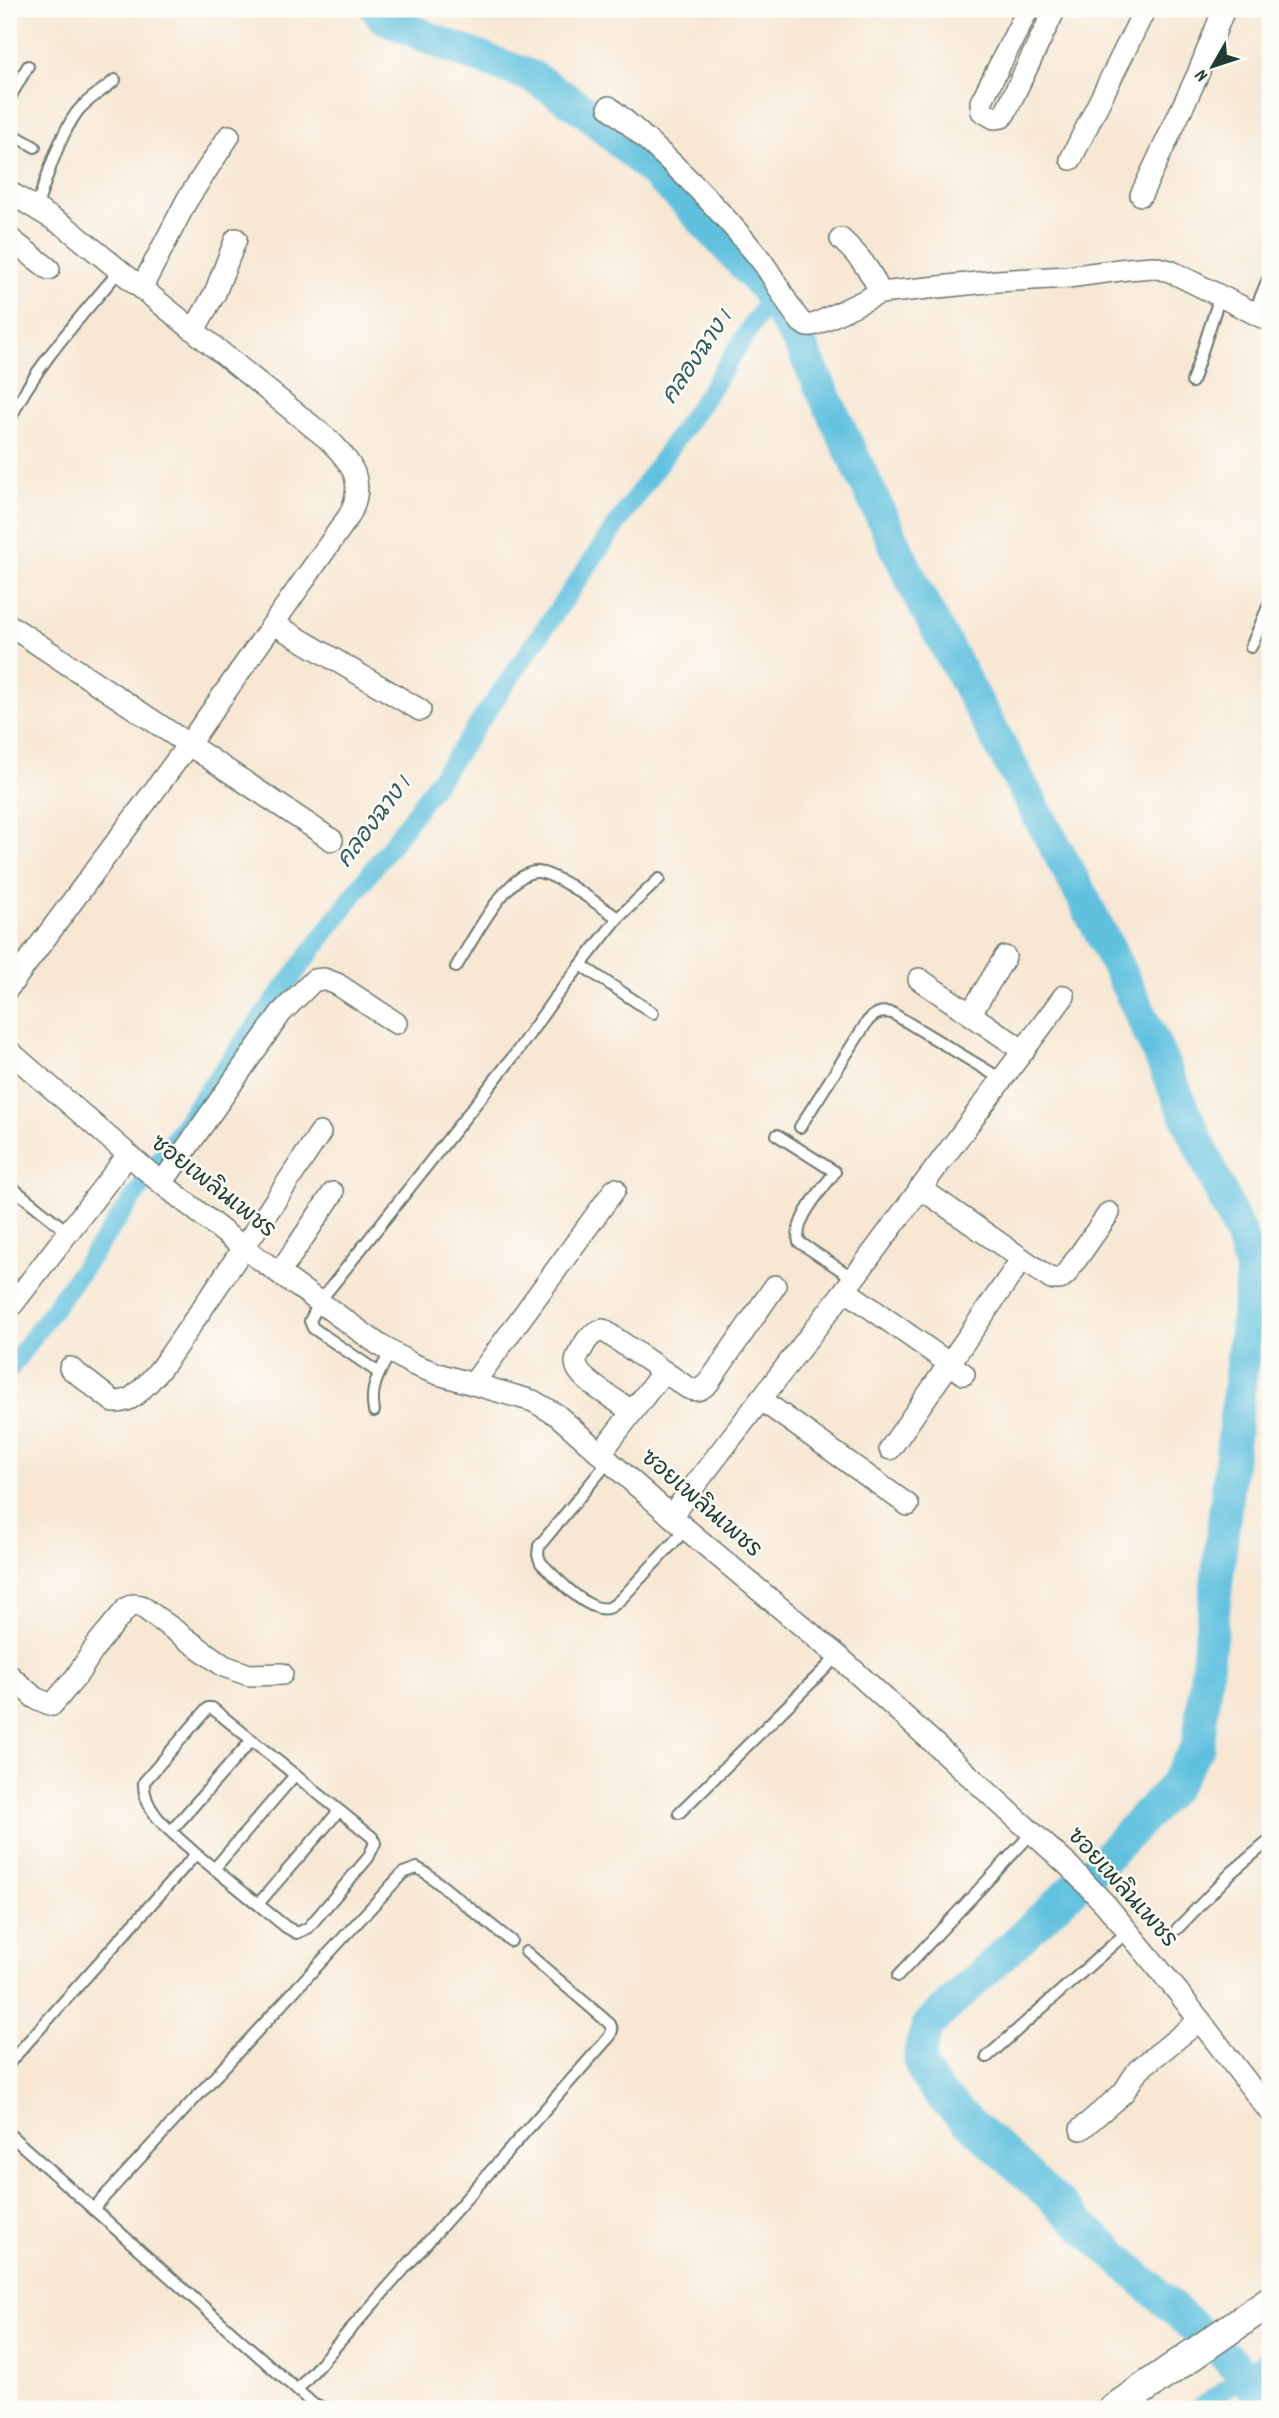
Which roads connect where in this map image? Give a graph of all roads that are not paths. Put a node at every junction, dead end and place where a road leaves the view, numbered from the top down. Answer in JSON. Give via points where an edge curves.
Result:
{"nodes":[{"id":1,"x":1028,"y":9,"type":"edge"},
{"id":2,"x":1055,"y":9,"type":"edge"},
{"id":3,"x":1145,"y":9,"type":"edge"},
{"id":4,"x":1224,"y":9,"type":"edge"},
{"id":5,"x":28,"y":66,"type":"dead end"},
{"id":6,"x":115,"y":80,"type":"dead end"},
{"id":7,"x":9,"y":99,"type":"edge"},
{"id":8,"x":609,"y":107,"type":"dead end"},
{"id":9,"x":9,"y":132,"type":"edge"},
{"id":10,"x":229,"y":136,"type":"dead end"},
{"id":11,"x":35,"y":147,"type":"dead end"},
{"id":12,"x":1071,"y":159,"type":"dead end"},
{"id":13,"x":9,"y":191,"type":"edge"},
{"id":14,"x":1141,"y":195,"type":"dead end"},
{"id":15,"x":36,"y":208,"type":"junction"},
{"id":16,"x":9,"y":238,"type":"edge"},
{"id":17,"x":236,"y":239,"type":"dead end"},
{"id":18,"x":841,"y":239,"type":"dead end"},
{"id":19,"x":49,"y":270,"type":"dead end"},
{"id":20,"x":120,"y":270,"type":"junction"},
{"id":21,"x":1270,"y":274,"type":"edge"},
{"id":22,"x":142,"y":287,"type":"junction"},
{"id":23,"x":880,"y":293,"type":"junction"},
{"id":24,"x":1220,"y":296,"type":"junction"},
{"id":25,"x":1262,"y":317,"type":"edge"},
{"id":26,"x":194,"y":330,"type":"junction"},
{"id":27,"x":1192,"y":382,"type":"dead end"},
{"id":28,"x":9,"y":421,"type":"edge"},
{"id":29,"x":1270,"y":602,"type":"edge"},
{"id":30,"x":274,"y":624,"type":"junction"},
{"id":31,"x":9,"y":625,"type":"edge"},
{"id":32,"x":1251,"y":647,"type":"dead end"},
{"id":33,"x":419,"y":710,"type":"dead end"},
{"id":34,"x":187,"y":745,"type":"junction"},
{"id":35,"x":332,"y":840,"type":"dead end"},
{"id":36,"x":659,"y":879,"type":"dead end"},
{"id":37,"x":618,"y":918,"type":"junction"},
{"id":38,"x":1004,"y":957,"type":"dead end"},
{"id":39,"x":581,"y":965,"type":"junction"},
{"id":40,"x":456,"y":967,"type":"dead end"},
{"id":41,"x":919,"y":979,"type":"dead end"},
{"id":42,"x":9,"y":987,"type":"edge"},
{"id":43,"x":1064,"y":996,"type":"dead end"},
{"id":44,"x":653,"y":1013,"type":"dead end"},
{"id":45,"x":971,"y":1013,"type":"junction"},
{"id":46,"x":396,"y":1023,"type":"dead end"},
{"id":47,"x":9,"y":1051,"type":"edge"},
{"id":48,"x":1024,"y":1051,"type":"junction"},
{"id":49,"x":1003,"y":1080,"type":"junction"},
{"id":50,"x":800,"y":1127,"type":"dead end"},
{"id":51,"x":320,"y":1133,"type":"dead end"},
{"id":52,"x":777,"y":1135,"type":"dead end"},
{"id":53,"x":149,"y":1172,"type":"junction"},
{"id":54,"x":9,"y":1185,"type":"edge"},
{"id":55,"x":920,"y":1188,"type":"junction"},
{"id":56,"x":615,"y":1189,"type":"dead end"},
{"id":57,"x":333,"y":1193,"type":"dead end"},
{"id":58,"x":1110,"y":1213,"type":"dead end"},
{"id":59,"x":68,"y":1232,"type":"junction"},
{"id":60,"x":244,"y":1248,"type":"junction"},
{"id":61,"x":1022,"y":1259,"type":"junction"},
{"id":62,"x":280,"y":1272,"type":"junction"},
{"id":63,"x":849,"y":1284,"type":"junction"},
{"id":64,"x":775,"y":1286,"type":"dead end"},
{"id":65,"x":320,"y":1301,"type":"junction"},
{"id":66,"x":10,"y":1306,"type":"edge"},
{"id":67,"x":391,"y":1351,"type":"junction"},
{"id":68,"x":70,"y":1368,"type":"dead end"},
{"id":69,"x":956,"y":1369,"type":"junction"},
{"id":70,"x":663,"y":1372,"type":"junction"},
{"id":71,"x":379,"y":1373,"type":"junction"},
{"id":72,"x":472,"y":1384,"type":"junction"},
{"id":73,"x":760,"y":1399,"type":"junction"},
{"id":74,"x":374,"y":1411,"type":"dead end"},
{"id":75,"x":632,"y":1411,"type":"junction"},
{"id":76,"x":890,"y":1449,"type":"dead end"},
{"id":77,"x":604,"y":1457,"type":"junction"},
{"id":78,"x":908,"y":1505,"type":"dead end"},
{"id":79,"x":678,"y":1523,"type":"junction"},
{"id":80,"x":838,"y":1656,"type":"junction"},
{"id":81,"x":282,"y":1674,"type":"dead end"},
{"id":82,"x":9,"y":1675,"type":"edge"},
{"id":83,"x":252,"y":1740,"type":"junction"},
{"id":84,"x":295,"y":1775,"type":"junction"},
{"id":85,"x":340,"y":1811,"type":"junction"},
{"id":86,"x":679,"y":1813,"type":"dead end"},
{"id":87,"x":171,"y":1830,"type":"junction"},
{"id":88,"x":1032,"y":1833,"type":"junction"},
{"id":89,"x":1270,"y":1840,"type":"edge"},
{"id":90,"x":196,"y":1854,"type":"junction"},
{"id":91,"x":214,"y":1869,"type":"junction"},
{"id":92,"x":258,"y":1905,"type":"junction"},
{"id":93,"x":1177,"y":1929,"type":"dead end"},
{"id":94,"x":1126,"y":1932,"type":"junction"},
{"id":95,"x":511,"y":1941,"type":"dead end"},
{"id":96,"x":526,"y":1952,"type":"dead end"},
{"id":97,"x":898,"y":1976,"type":"dead end"},
{"id":98,"x":1200,"y":2020,"type":"junction"},
{"id":99,"x":987,"y":2057,"type":"dead end"},
{"id":100,"x":9,"y":2063,"type":"edge"},
{"id":101,"x":1270,"y":2112,"type":"edge"},
{"id":102,"x":1081,"y":2129,"type":"dead end"},
{"id":103,"x":9,"y":2134,"type":"edge"},
{"id":104,"x":93,"y":2208,"type":"junction"},
{"id":105,"x":1270,"y":2301,"type":"edge"},
{"id":106,"x":297,"y":2390,"type":"junction"},
{"id":107,"x":315,"y":2407,"type":"edge"},
{"id":108,"x":327,"y":2409,"type":"edge"},
{"id":109,"x":1114,"y":2409,"type":"edge"}],
"edges":[{"from":1,"to":2,"type":"street","via":[[981,102],[982,111],[994,118],[1005,113]]},
{"from":3,"to":12,"type":"street"},
{"from":4,"to":14,"type":"street"},
{"from":5,"to":7,"type":"lane"},
{"from":6,"to":15,"type":"lane","via":[[76,113]]},
{"from":8,"to":23,"type":"street","via":[[718,211],[771,272],[801,322],[816,324]]},
{"from":9,"to":11,"type":"lane"},
{"from":10,"to":22,"type":"street","via":[[187,200]]},
{"from":13,"to":15,"type":"street"},
{"from":15,"to":20,"type":"street"},
{"from":16,"to":19,"type":"street"},
{"from":17,"to":26,"type":"street","via":[[215,293]]},
{"from":18,"to":23,"type":"street","via":[[872,272]]},
{"from":20,"to":22,"type":"street"},
{"from":20,"to":28,"type":"lane","via":[[38,368]]},
{"from":21,"to":25,"type":"lane"},
{"from":22,"to":26,"type":"street"},
{"from":23,"to":24,"type":"street","via":[[1153,267]]},
{"from":24,"to":25,"type":"street"},
{"from":24,"to":27,"type":"lane"},
{"from":26,"to":30,"type":"street","via":[[329,440],[355,473],[357,502]]},
{"from":29,"to":32,"type":"lane"},
{"from":30,"to":33,"type":"street"},
{"from":30,"to":34,"type":"street"},
{"from":31,"to":34,"type":"street"},
{"from":34,"to":35,"type":"street"},
{"from":34,"to":42,"type":"street"},
{"from":36,"to":37,"type":"lane"},
{"from":37,"to":39,"type":"lane"},
{"from":37,"to":40,"type":"lane","via":[[556,878],[531,872],[508,887]]},
{"from":38,"to":45,"type":"street"},
{"from":39,"to":44,"type":"lane"},
{"from":39,"to":65,"type":"lane"},
{"from":41,"to":45,"type":"street"},
{"from":43,"to":48,"type":"street"},
{"from":45,"to":48,"type":"street"},
{"from":46,"to":53,"type":"street","via":[[337,984],[314,980],[281,1013]]},
{"from":47,"to":53,"type":"street","name":"ซอยเพลินเพชร"},
{"from":48,"to":49,"type":"street"},
{"from":49,"to":50,"type":"lane","via":[[892,1013],[881,1012],[867,1022]]},
{"from":49,"to":55,"type":"street"},
{"from":51,"to":60,"type":"street"},
{"from":52,"to":63,"type":"lane","via":[[835,1172],[800,1222],[797,1234],[799,1242]]},
{"from":53,"to":59,"type":"street"},
{"from":53,"to":60,"type":"street","name":"ซอยเพลินเพชร"},
{"from":54,"to":59,"type":"lane"},
{"from":55,"to":61,"type":"street"},
{"from":55,"to":63,"type":"street"},
{"from":56,"to":72,"type":"street"},
{"from":57,"to":62,"type":"street"},
{"from":58,"to":61,"type":"street","via":[[1060,1279],[1051,1279]]},
{"from":59,"to":66,"type":"street"},
{"from":60,"to":62,"type":"street","name":"ซอยเพลินเพชร"},
{"from":60,"to":68,"type":"street","via":[[165,1362],[132,1398],[122,1402],[107,1398]]},
{"from":61,"to":69,"type":"street"},
{"from":62,"to":65,"type":"street","name":"ซอยเพลินเพชร"},
{"from":63,"to":69,"type":"street"},
{"from":63,"to":73,"type":"street"},
{"from":64,"to":70,"type":"street","via":[[702,1390],[694,1391]]},
{"from":65,"to":67,"type":"street","name":"ซอยเพลินเพชร"},
{"from":65,"to":71,"type":"lane","via":[[310,1321],[313,1328]]},
{"from":67,"to":71,"type":"lane"},
{"from":67,"to":72,"type":"street","name":"ซอยเพลินเพชร","via":[[412,1364]]},
{"from":69,"to":76,"type":"street"},
{"from":70,"to":75,"type":"street"},
{"from":70,"to":75,"type":"street","via":[[603,1330],[587,1339],[576,1358],[577,1368],[584,1378]]},
{"from":71,"to":74,"type":"lane","via":[[372,1392]]},
{"from":72,"to":77,"type":"street","name":"ซอยเพลินเพชร","via":[[533,1401],[557,1415]]},
{"from":73,"to":78,"type":"street"},
{"from":73,"to":79,"type":"street"},
{"from":75,"to":77,"type":"street"},
{"from":77,"to":79,"type":"street","name":"ซอยเพลินเพชร"},
{"from":77,"to":79,"type":"lane","via":[[539,1546],[541,1563],[576,1595],[585,1603],[610,1608]]},
{"from":79,"to":80,"type":"street","name":"ซอยเพลินเพชร"},
{"from":80,"to":86,"type":"lane"},
{"from":80,"to":88,"type":"street","name":"ซอยเพลินเพชร"},
{"from":81,"to":82,"type":"street","via":[[249,1675],[223,1666],[141,1606],[133,1605],[52,1705],[35,1698]]},
{"from":83,"to":84,"type":"lane"},
{"from":83,"to":87,"type":"lane"},
{"from":83,"to":87,"type":"lane","via":[[212,1708],[204,1710],[144,1782],[146,1804]]},
{"from":84,"to":85,"type":"lane"},
{"from":84,"to":91,"type":"lane"},
{"from":85,"to":92,"type":"lane"},
{"from":85,"to":92,"type":"lane","via":[[372,1838],[374,1847],[308,1928],[297,1933]]},
{"from":87,"to":90,"type":"lane"},
{"from":88,"to":94,"type":"street","name":"ซอยเพลินเพชร","via":[[1070,1867]]},
{"from":88,"to":97,"type":"lane"},
{"from":89,"to":93,"type":"lane"},
{"from":90,"to":91,"type":"lane"},
{"from":90,"to":100,"type":"lane"},
{"from":91,"to":92,"type":"lane"},
{"from":94,"to":98,"type":"street","name":"ซอยเพลินเพชร"},
{"from":94,"to":99,"type":"lane"},
{"from":95,"to":104,"type":"lane","via":[[417,1867],[403,1873]]},
{"from":96,"to":106,"type":"lane","via":[[610,2024],[610,2036]]},
{"from":98,"to":101,"type":"street","name":"ซอยเพลินเพชร"},
{"from":98,"to":102,"type":"street","via":[[1138,2070],[1123,2093]]},
{"from":103,"to":104,"type":"lane"},
{"from":104,"to":106,"type":"lane"},
{"from":105,"to":109,"type":"main road"},
{"from":106,"to":107,"type":"lane"},
{"from":107,"to":108,"type":"lane"}]}
